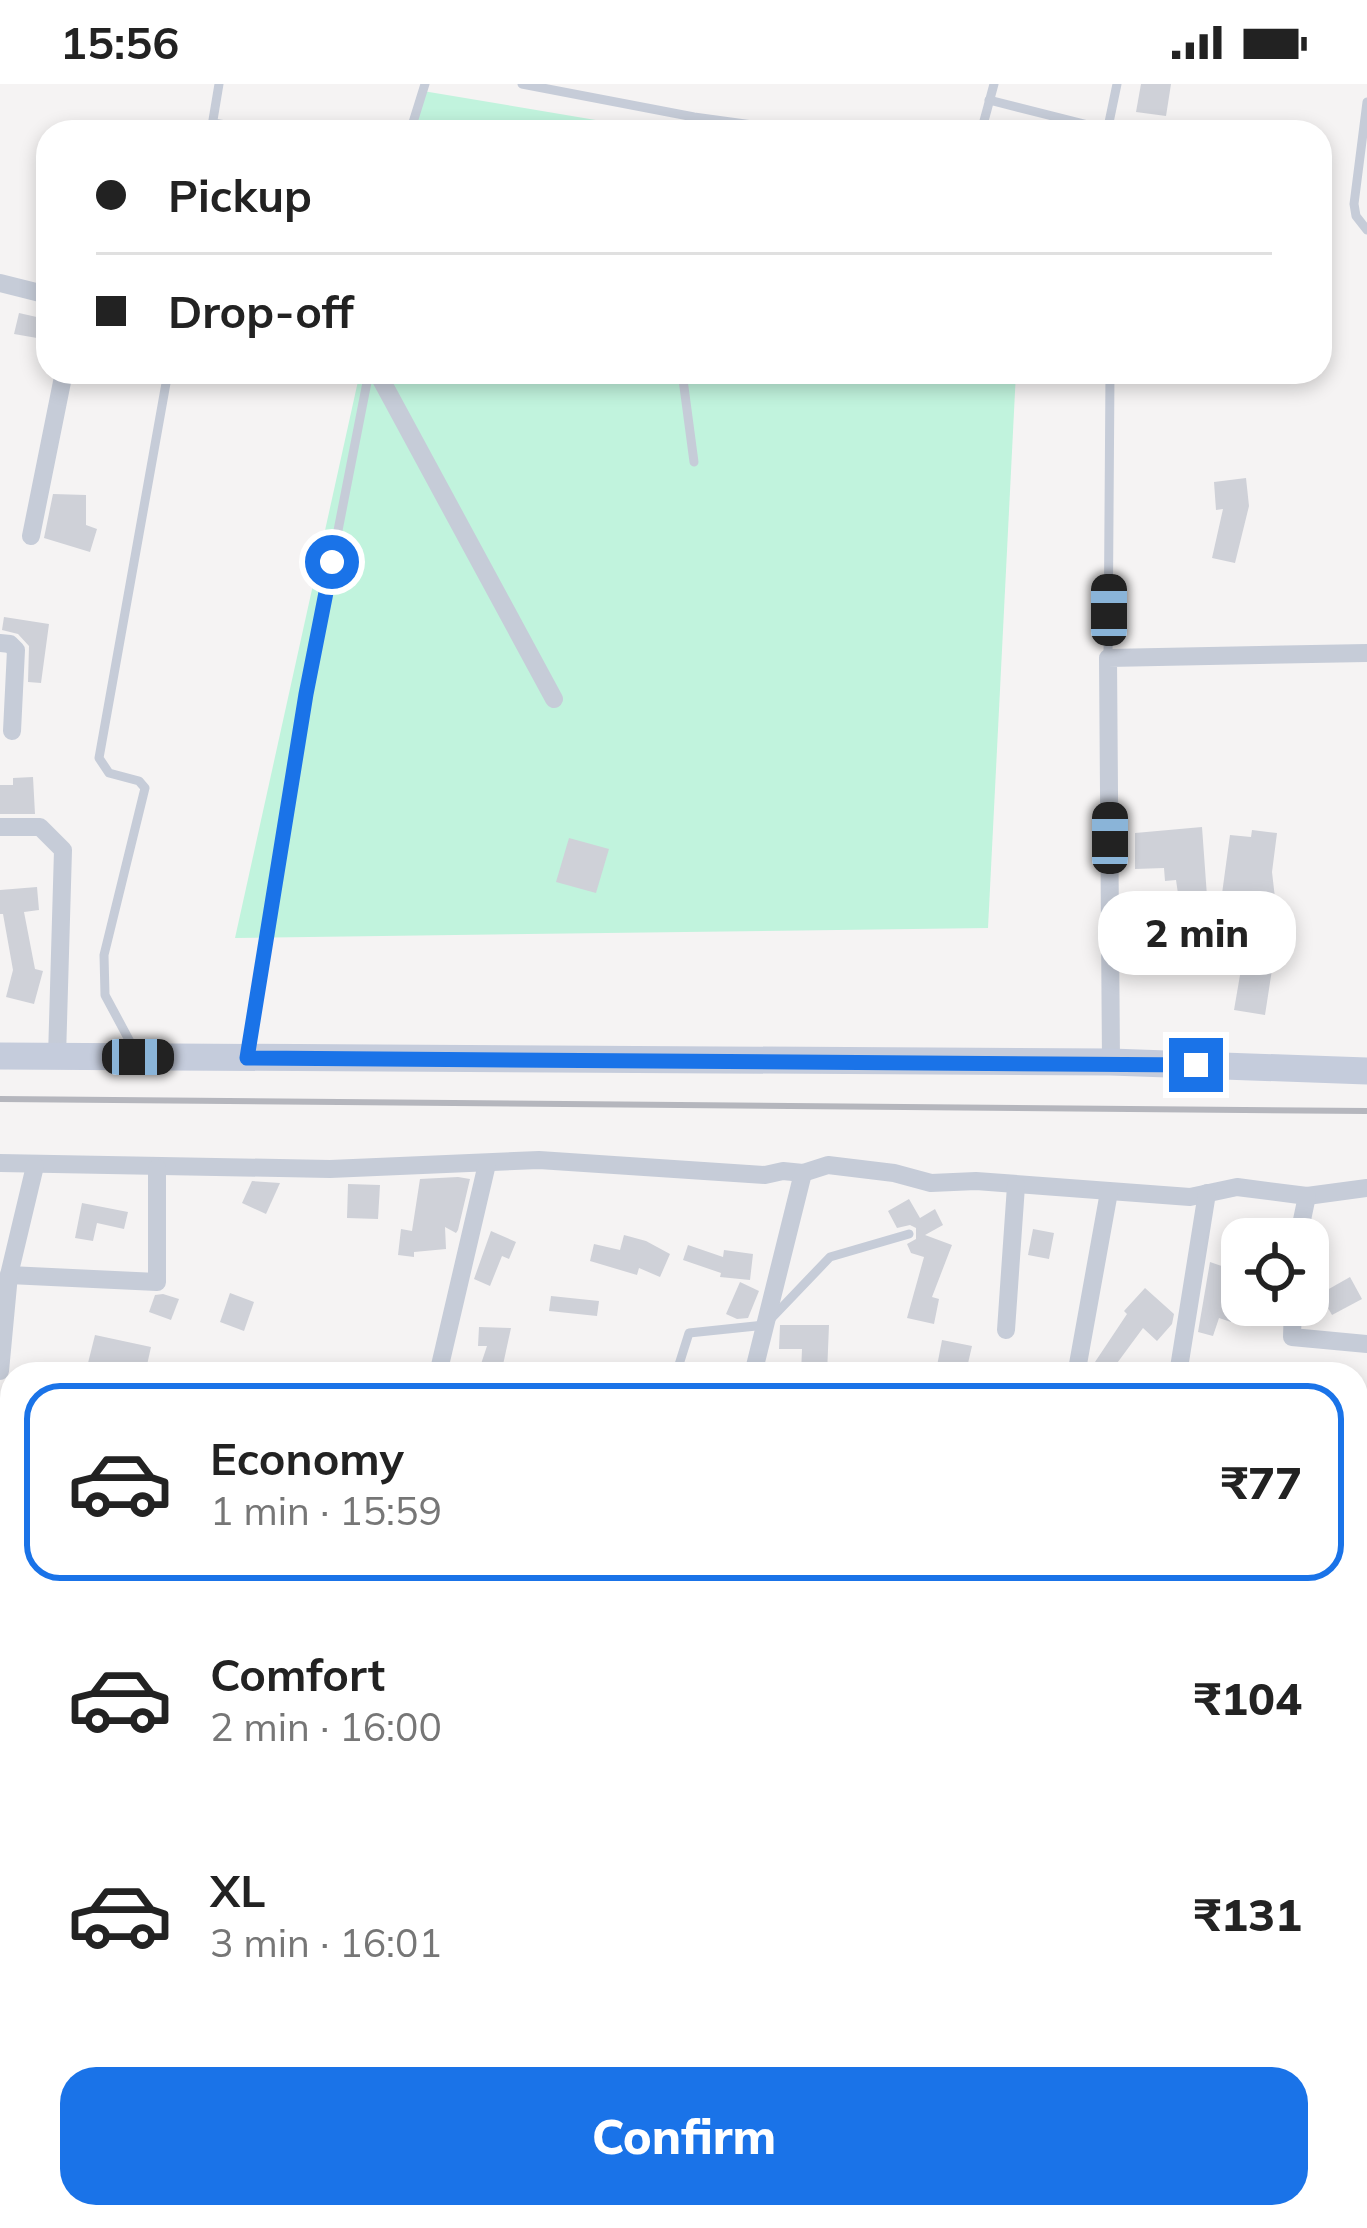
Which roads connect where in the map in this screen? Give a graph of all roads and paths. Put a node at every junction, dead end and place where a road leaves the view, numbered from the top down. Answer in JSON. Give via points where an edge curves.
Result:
{"nodes":[{"id":1,"x":219,"y":84,"type":"edge"},
{"id":2,"x":425,"y":84,"type":"edge"},
{"id":3,"x":522,"y":84,"type":"edge"},
{"id":4,"x":621,"y":84,"type":"edge"},
{"id":5,"x":994,"y":84,"type":"edge"},
{"id":6,"x":1117,"y":84,"type":"edge"},
{"id":7,"x":989,"y":100,"type":"junction"},
{"id":8,"x":618,"y":101,"type":"junction"},
{"id":9,"x":1367,"y":102,"type":"edge"},
{"id":10,"x":694,"y":117,"type":"junction"},
{"id":11,"x":213,"y":120,"type":"edge"},
{"id":12,"x":414,"y":120,"type":"edge"},
{"id":13,"x":694,"y":120,"type":"edge"},
{"id":14,"x":716,"y":120,"type":"edge"},
{"id":15,"x":984,"y":120,"type":"edge"},
{"id":16,"x":1066,"y":120,"type":"edge"},
{"id":17,"x":1110,"y":120,"type":"edge"},
{"id":18,"x":1367,"y":230,"type":"edge"},
{"id":19,"x":0,"y":283,"type":"edge"},
{"id":20,"x":36,"y":292,"type":"edge"},
{"id":21,"x":62,"y":384,"type":"edge"},
{"id":22,"x":166,"y":384,"type":"edge"},
{"id":23,"x":371,"y":384,"type":"edge"},
{"id":24,"x":380,"y":384,"type":"edge"},
{"id":25,"x":684,"y":384,"type":"edge"},
{"id":26,"x":1110,"y":384,"type":"edge"},
{"id":27,"x":694,"y":462,"type":"dead end"},
{"id":28,"x":31,"y":536,"type":"dead end"},
{"id":29,"x":0,"y":643,"type":"edge"},
{"id":30,"x":1367,"y":653,"type":"edge"},
{"id":31,"x":1108,"y":658,"type":"junction"},
{"id":32,"x":554,"y":699,"type":"dead end"},
{"id":33,"x":11,"y":730,"type":"dead end"},
{"id":34,"x":0,"y":826,"type":"edge"},
{"id":35,"x":0,"y":1056,"type":"edge"},
{"id":36,"x":57,"y":1057,"type":"junction"},
{"id":37,"x":138,"y":1057,"type":"junction"},
{"id":38,"x":247,"y":1058,"type":"junction"},
{"id":39,"x":1111,"y":1062,"type":"junction"},
{"id":40,"x":1367,"y":1071,"type":"edge"},
{"id":41,"x":0,"y":1163,"type":"edge"},
{"id":42,"x":487,"y":1164,"type":"junction"},
{"id":43,"x":35,"y":1166,"type":"junction"},
{"id":44,"x":157,"y":1168,"type":"junction"},
{"id":45,"x":803,"y":1173,"type":"junction"},
{"id":46,"x":1016,"y":1186,"type":"junction"},
{"id":47,"x":1367,"y":1188,"type":"edge"},
{"id":48,"x":1109,"y":1192,"type":"junction"},
{"id":49,"x":1207,"y":1193,"type":"junction"},
{"id":50,"x":1307,"y":1196,"type":"junction"},
{"id":51,"x":1302,"y":1218,"type":"edge"},
{"id":52,"x":909,"y":1234,"type":"dead end"},
{"id":53,"x":9,"y":1275,"type":"junction"},
{"id":54,"x":765,"y":1325,"type":"junction"},
{"id":55,"x":1292,"y":1326,"type":"edge"},
{"id":56,"x":1006,"y":1330,"type":"dead end"},
{"id":57,"x":1367,"y":1344,"type":"edge"},
{"id":58,"x":1,"y":1362,"type":"edge"},
{"id":59,"x":441,"y":1362,"type":"edge"},
{"id":60,"x":680,"y":1362,"type":"edge"},
{"id":61,"x":756,"y":1362,"type":"edge"},
{"id":62,"x":1078,"y":1362,"type":"edge"},
{"id":63,"x":1180,"y":1362,"type":"edge"}],
"edges":[{"from":1,"to":11,"type":"lane"},
{"from":2,"to":12,"type":"lane"},
{"from":3,"to":8,"type":"lane"},
{"from":4,"to":8,"type":"lane"},
{"from":5,"to":7,"type":"lane"},
{"from":6,"to":17,"type":"lane"},
{"from":7,"to":15,"type":"lane"},
{"from":7,"to":16,"type":"lane"},
{"from":8,"to":10,"type":"lane"},
{"from":9,"to":18,"type":"lane","via":[[1354,204]]},
{"from":10,"to":13,"type":"lane"},
{"from":10,"to":14,"type":"lane"},
{"from":19,"to":20,"type":"street"},
{"from":21,"to":28,"type":"street"},
{"from":22,"to":37,"type":"lane","via":[[99,758],[110,773],[145,788],[104,955],[105,995]]},
{"from":23,"to":38,"type":"lane","via":[[306,694]]},
{"from":24,"to":32,"type":"street"},
{"from":25,"to":27,"type":"lane"},
{"from":26,"to":31,"type":"lane"},
{"from":29,"to":33,"type":"street","via":[[16,650]]},
{"from":30,"to":31,"type":"street"},
{"from":31,"to":39,"type":"street"},
{"from":34,"to":36,"type":"street","via":[[40,827],[63,850]]},
{"from":35,"to":36,"type":"main road"},
{"from":36,"to":37,"type":"main road"},
{"from":37,"to":38,"type":"main road"},
{"from":38,"to":39,"type":"main road"},
{"from":39,"to":40,"type":"main road"},
{"from":41,"to":43,"type":"street"},
{"from":42,"to":44,"type":"street"},
{"from":42,"to":45,"type":"street"},
{"from":42,"to":59,"type":"street"},
{"from":43,"to":44,"type":"street"},
{"from":43,"to":53,"type":"street"},
{"from":44,"to":53,"type":"street","via":[[157,1282]]},
{"from":45,"to":46,"type":"street","via":[[828,1165],[931,1183]]},
{"from":45,"to":54,"type":"street"},
{"from":46,"to":48,"type":"street"},
{"from":46,"to":56,"type":"street"},
{"from":47,"to":50,"type":"street"},
{"from":48,"to":49,"type":"street"},
{"from":48,"to":62,"type":"street"},
{"from":49,"to":50,"type":"street","via":[[1237,1187]]},
{"from":49,"to":63,"type":"street"},
{"from":50,"to":51,"type":"street"},
{"from":52,"to":54,"type":"lane","via":[[830,1257]]},
{"from":53,"to":58,"type":"street"},
{"from":54,"to":60,"type":"lane","via":[[689,1334]]},
{"from":54,"to":61,"type":"street"},
{"from":55,"to":57,"type":"street","via":[[1292,1337]]}]}
